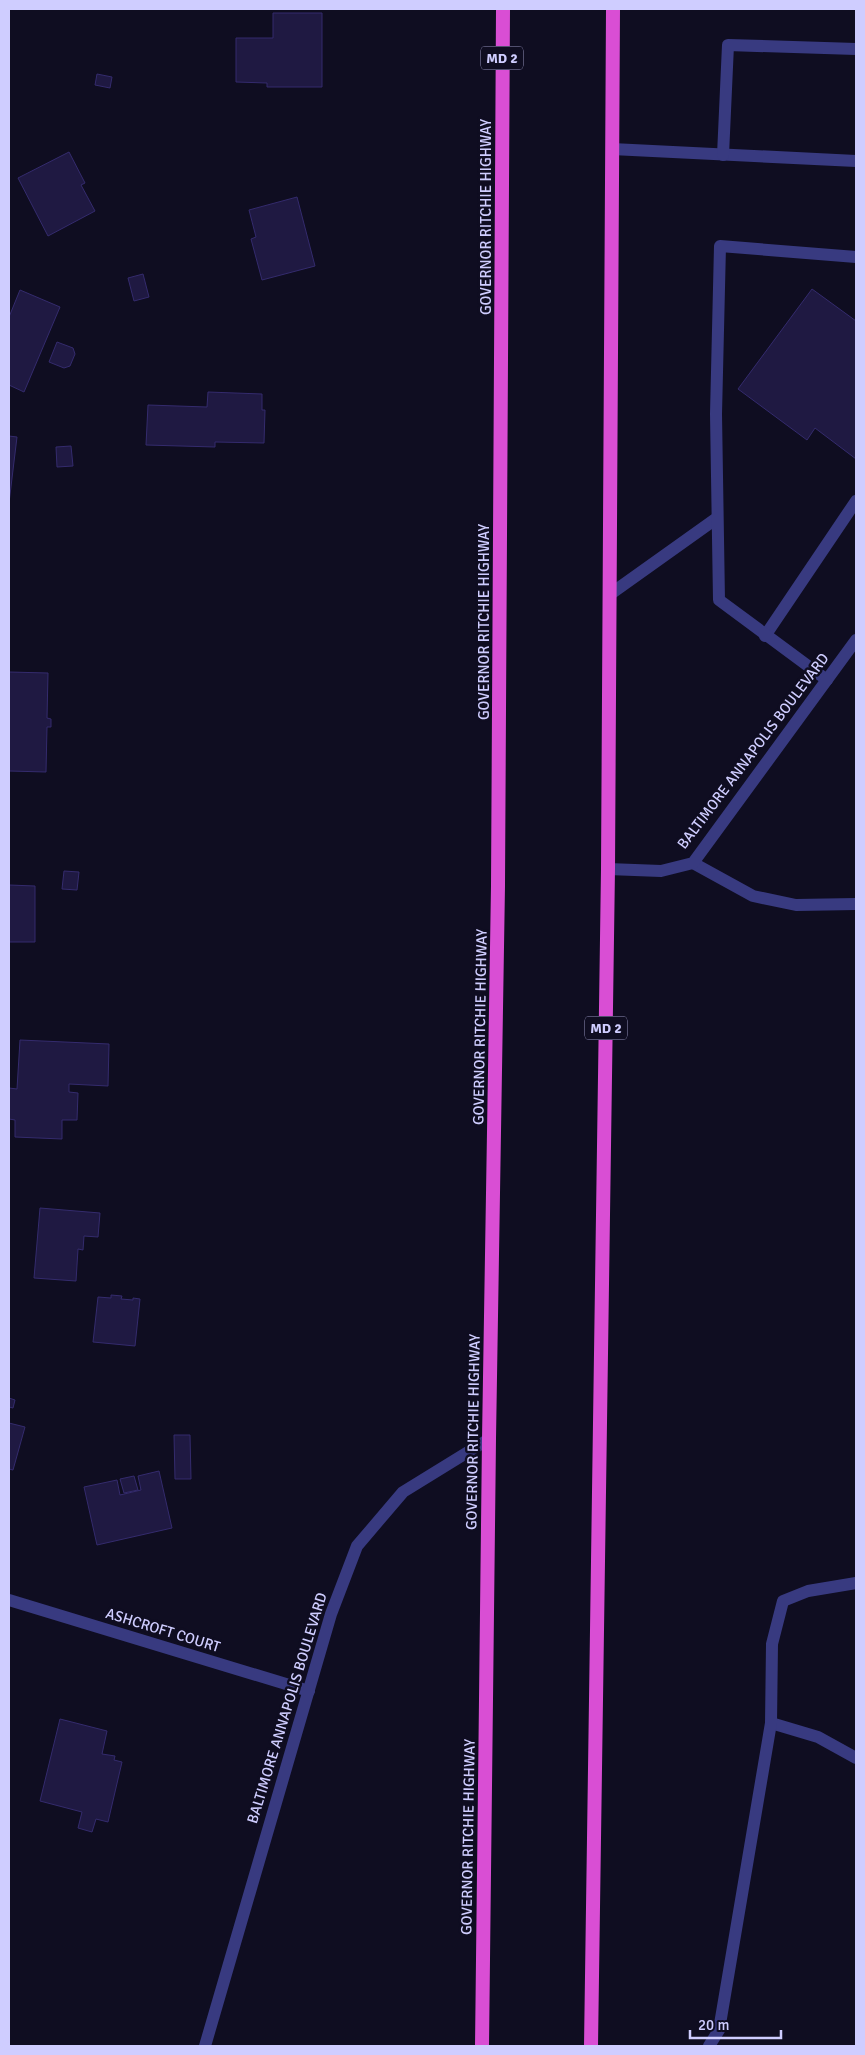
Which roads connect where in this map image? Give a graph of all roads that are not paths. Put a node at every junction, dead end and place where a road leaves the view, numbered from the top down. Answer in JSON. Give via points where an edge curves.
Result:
{"nodes":[{"id":1,"x":503,"y":9,"type":"edge"},
{"id":2,"x":613,"y":9,"type":"edge"},
{"id":3,"x":856,"y":49,"type":"edge"},
{"id":4,"x":612,"y":149,"type":"junction"},
{"id":5,"x":723,"y":155,"type":"junction"},
{"id":6,"x":856,"y":161,"type":"edge"},
{"id":7,"x":856,"y":257,"type":"edge"},
{"id":8,"x":856,"y":501,"type":"edge"},
{"id":9,"x":717,"y":518,"type":"junction"},
{"id":10,"x":609,"y":595,"type":"junction"},
{"id":11,"x":765,"y":636,"type":"junction"},
{"id":12,"x":856,"y":640,"type":"edge"},
{"id":13,"x":827,"y":680,"type":"junction"},
{"id":14,"x":693,"y":863,"type":"junction"},
{"id":15,"x":608,"y":869,"type":"junction"},
{"id":16,"x":856,"y":904,"type":"edge"},
{"id":17,"x":489,"y":1439,"type":"junction"},
{"id":18,"x":856,"y":1583,"type":"edge"},
{"id":19,"x":9,"y":1600,"type":"edge"},
{"id":20,"x":309,"y":1691,"type":"junction"},
{"id":21,"x":771,"y":1723,"type":"junction"},
{"id":22,"x":856,"y":1758,"type":"edge"},
{"id":23,"x":205,"y":2046,"type":"edge"},
{"id":24,"x":482,"y":2046,"type":"edge"},
{"id":25,"x":591,"y":2046,"type":"edge"},
{"id":26,"x":708,"y":2046,"type":"edge"}],
"edges":[{"from":1,"to":17,"type":"highway","name":"GOVERNOR RITCHIE HIGHWAY","number":"MD 2","via":[[498,886]]},
{"from":2,"to":4,"type":"highway","number":"MD 2"},
{"from":3,"to":5,"type":"street","via":[[728,45]]},
{"from":4,"to":5,"type":"street"},
{"from":4,"to":10,"type":"highway","number":"MD 2"},
{"from":5,"to":6,"type":"street"},
{"from":7,"to":9,"type":"street","via":[[720,246]]},
{"from":8,"to":11,"type":"street"},
{"from":9,"to":10,"type":"street"},
{"from":9,"to":11,"type":"street","via":[[719,600]]},
{"from":10,"to":15,"type":"highway","number":"MD 2"},
{"from":11,"to":13,"type":"street"},
{"from":12,"to":13,"type":"street","name":"BALTIMORE ANNAPOLIS BOULEVARD"},
{"from":13,"to":14,"type":"street","name":"BALTIMORE ANNAPOLIS BOULEVARD"},
{"from":14,"to":15,"type":"street","name":"BALTIMORE ANNAPOLIS BOULEVARD","via":[[661,871]]},
{"from":14,"to":16,"type":"street","via":[[753,896],[796,905]]},
{"from":15,"to":25,"type":"highway","number":"MD 2"},
{"from":17,"to":20,"type":"street","name":"BALTIMORE ANNAPOLIS BOULEVARD","via":[[403,1492],[357,1546],[331,1614]]},
{"from":17,"to":24,"type":"highway","name":"GOVERNOR RITCHIE HIGHWAY","number":"MD 2"},
{"from":18,"to":21,"type":"street","via":[[808,1591],[783,1601],[772,1644]]},
{"from":19,"to":20,"type":"street","name":"ASHCROFT COURT"},
{"from":20,"to":23,"type":"street","name":"BALTIMORE ANNAPOLIS BOULEVARD"},
{"from":21,"to":22,"type":"street","via":[[818,1737]]},
{"from":21,"to":26,"type":"street","via":[[719,2030]]}]}
